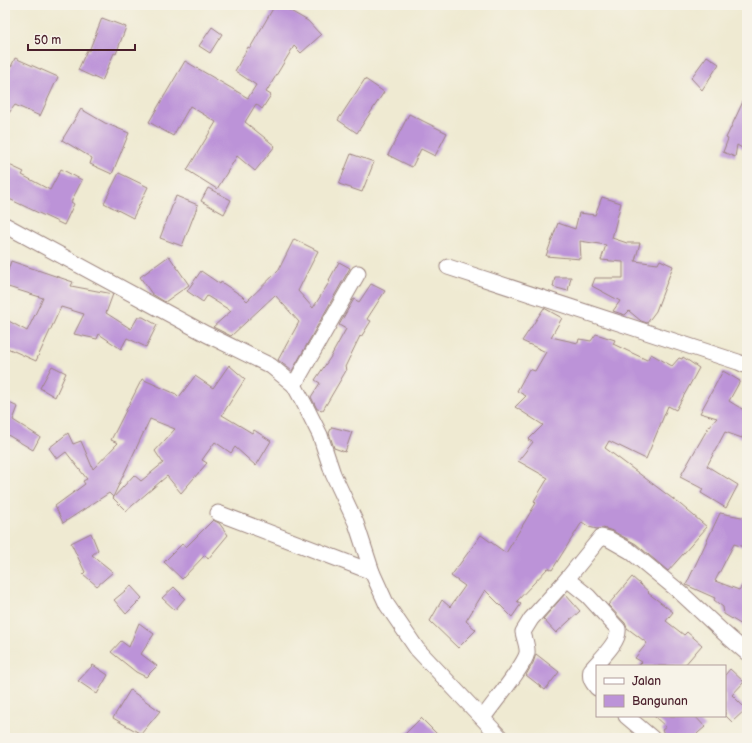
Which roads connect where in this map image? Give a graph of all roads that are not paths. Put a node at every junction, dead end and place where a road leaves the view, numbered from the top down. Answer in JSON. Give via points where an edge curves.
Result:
{"nodes":[{"id":1,"x":5,"y":225,"type":"edge"},
{"id":2,"x":448,"y":267,"type":"dead end"},
{"id":3,"x":358,"y":273,"type":"dead end"},
{"id":4,"x":747,"y":366,"type":"edge"},
{"id":5,"x":294,"y":385,"type":"junction"},
{"id":6,"x":218,"y":513,"type":"dead end"},
{"id":7,"x":372,"y":572,"type":"junction"},
{"id":8,"x":567,"y":579,"type":"junction"},
{"id":9,"x":747,"y":653,"type":"edge"},
{"id":10,"x":596,"y":687,"type":"edge"},
{"id":11,"x":627,"y":717,"type":"edge"},
{"id":12,"x":483,"y":718,"type":"junction"},
{"id":13,"x":501,"y":738,"type":"edge"},
{"id":14,"x":652,"y":738,"type":"edge"}],
"edges":[{"from":1,"to":5,"type":"street","via":[[206,334],[271,366]]},
{"from":2,"to":4,"type":"street"},
{"from":3,"to":5,"type":"street"},
{"from":5,"to":7,"type":"street","via":[[320,436],[333,474],[356,523]]},
{"from":6,"to":7,"type":"street"},
{"from":7,"to":12,"type":"street","via":[[387,605],[417,649]]},
{"from":8,"to":9,"type":"street","via":[[597,541],[605,537],[630,552],[681,593]]},
{"from":8,"to":10,"type":"street","via":[[588,596],[618,629],[616,640],[590,670],[591,681]]},
{"from":8,"to":12,"type":"street","via":[[531,619],[523,632],[527,652],[525,657]]},
{"from":11,"to":14,"type":"street"},
{"from":12,"to":13,"type":"street"}]}
